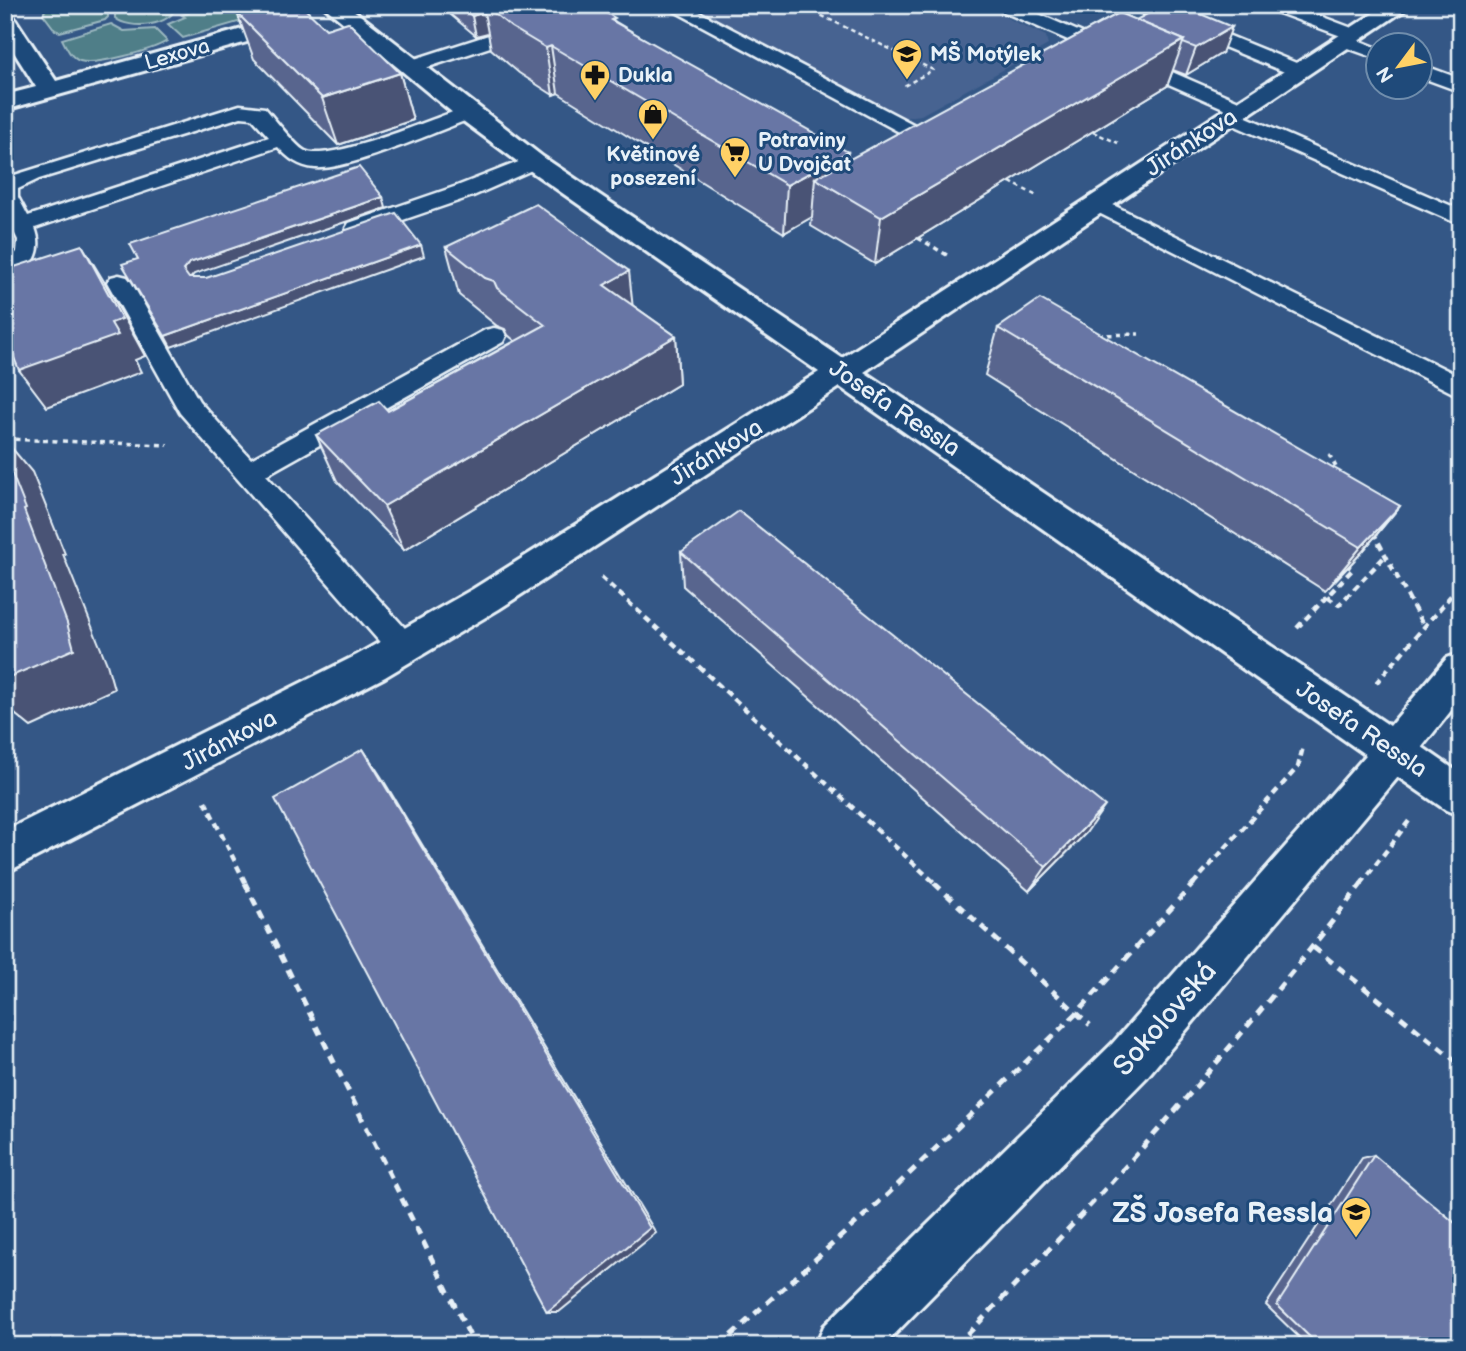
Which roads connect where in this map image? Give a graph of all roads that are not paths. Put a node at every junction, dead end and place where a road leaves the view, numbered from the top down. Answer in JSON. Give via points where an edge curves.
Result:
{"nodes":[{"id":1,"x":601,"y":5,"type":"edge"},
{"id":2,"x":672,"y":5,"type":"edge"},
{"id":3,"x":1003,"y":5,"type":"edge"},
{"id":4,"x":1138,"y":5,"type":"edge"},
{"id":5,"x":1274,"y":5,"type":"edge"},
{"id":6,"x":1401,"y":5,"type":"edge"},
{"id":7,"x":339,"y":6,"type":"edge"},
{"id":8,"x":293,"y":12,"type":"edge"},
{"id":9,"x":561,"y":19,"type":"junction"},
{"id":10,"x":5,"y":21,"type":"edge"},
{"id":11,"x":585,"y":33,"type":"edge"},
{"id":12,"x":1088,"y":43,"type":"junction"},
{"id":13,"x":1359,"y":44,"type":"edge"},
{"id":14,"x":1064,"y":57,"type":"edge"},
{"id":15,"x":408,"y":67,"type":"junction"},
{"id":16,"x":1299,"y":71,"type":"junction"},
{"id":17,"x":1434,"y":75,"type":"edge"},
{"id":18,"x":1461,"y":86,"type":"edge"},
{"id":19,"x":50,"y":90,"type":"junction"},
{"id":20,"x":5,"y":103,"type":"edge"},
{"id":21,"x":468,"y":113,"type":"junction"},
{"id":22,"x":1235,"y":113,"type":"junction"},
{"id":23,"x":283,"y":139,"type":"junction"},
{"id":24,"x":902,"y":149,"type":"edge"},
{"id":25,"x":534,"y":162,"type":"junction"},
{"id":26,"x":1097,"y":202,"type":"junction"},
{"id":27,"x":1461,"y":218,"type":"edge"},
{"id":28,"x":22,"y":225,"type":"junction"},
{"id":29,"x":334,"y":236,"type":"edge"},
{"id":30,"x":5,"y":273,"type":"edge"},
{"id":31,"x":119,"y":282,"type":"dead end"},
{"id":32,"x":494,"y":337,"type":"edge"},
{"id":33,"x":842,"y":372,"type":"junction"},
{"id":34,"x":1461,"y":388,"type":"edge"},
{"id":35,"x":248,"y":473,"type":"junction"},
{"id":36,"x":403,"y":648,"type":"junction"},
{"id":37,"x":1461,"y":669,"type":"edge"},
{"id":38,"x":1394,"y":752,"type":"junction"},
{"id":39,"x":1449,"y":789,"type":"edge"},
{"id":40,"x":5,"y":853,"type":"edge"},
{"id":41,"x":844,"y":1346,"type":"edge"}],
"edges":[{"from":1,"to":9,"type":"lane"},
{"from":2,"to":24,"type":"lane","via":[[929,134]]},
{"from":3,"to":12,"type":"lane"},
{"from":4,"to":16,"type":"lane"},
{"from":5,"to":13,"type":"lane"},
{"from":6,"to":13,"type":"street","name":"Jiránkova"},
{"from":7,"to":8,"type":"street","name":"Lexova"},
{"from":7,"to":15,"type":"street","name":"Josefa Ressla"},
{"from":8,"to":19,"type":"street","name":"Lexova"},
{"from":9,"to":11,"type":"lane"},
{"from":9,"to":15,"type":"lane"},
{"from":10,"to":19,"type":"street"},
{"from":12,"to":14,"type":"lane"},
{"from":12,"to":22,"type":"lane"},
{"from":13,"to":16,"type":"street","name":"Jiránkova"},
{"from":15,"to":21,"type":"street","name":"Josefa Ressla"},
{"from":16,"to":22,"type":"street","name":"Jiránkova"},
{"from":17,"to":18,"type":"lane"},
{"from":19,"to":20,"type":"street","name":"Lexova"},
{"from":21,"to":23,"type":"lane","via":[[328,161],[296,155]]},
{"from":21,"to":25,"type":"street","name":"Josefa Ressla"},
{"from":22,"to":26,"type":"street","name":"Jiránkova"},
{"from":22,"to":27,"type":"lane"},
{"from":23,"to":28,"type":"lane"},
{"from":23,"to":28,"type":"lane","via":[[258,112],[240,111],[32,175],[6,189]]},
{"from":25,"to":29,"type":"lane"},
{"from":25,"to":33,"type":"street","name":"Josefa Ressla"},
{"from":26,"to":33,"type":"street","name":"Jiránkova"},
{"from":26,"to":34,"type":"lane"},
{"from":28,"to":30,"type":"lane","via":[[28,243],[24,258]]},
{"from":31,"to":35,"type":"lane","via":[[189,407]]},
{"from":32,"to":35,"type":"lane"},
{"from":33,"to":36,"type":"street","name":"Jiránkova"},
{"from":33,"to":38,"type":"street","name":"Josefa Ressla"},
{"from":35,"to":36,"type":"lane"},
{"from":36,"to":40,"type":"street","name":"Jiránkova"},
{"from":37,"to":38,"type":"street","name":"Sokolovská"},
{"from":38,"to":39,"type":"street","name":"Josefa Ressla"},
{"from":38,"to":41,"type":"street","name":"Sokolovská","via":[[1129,1061]]}]}
